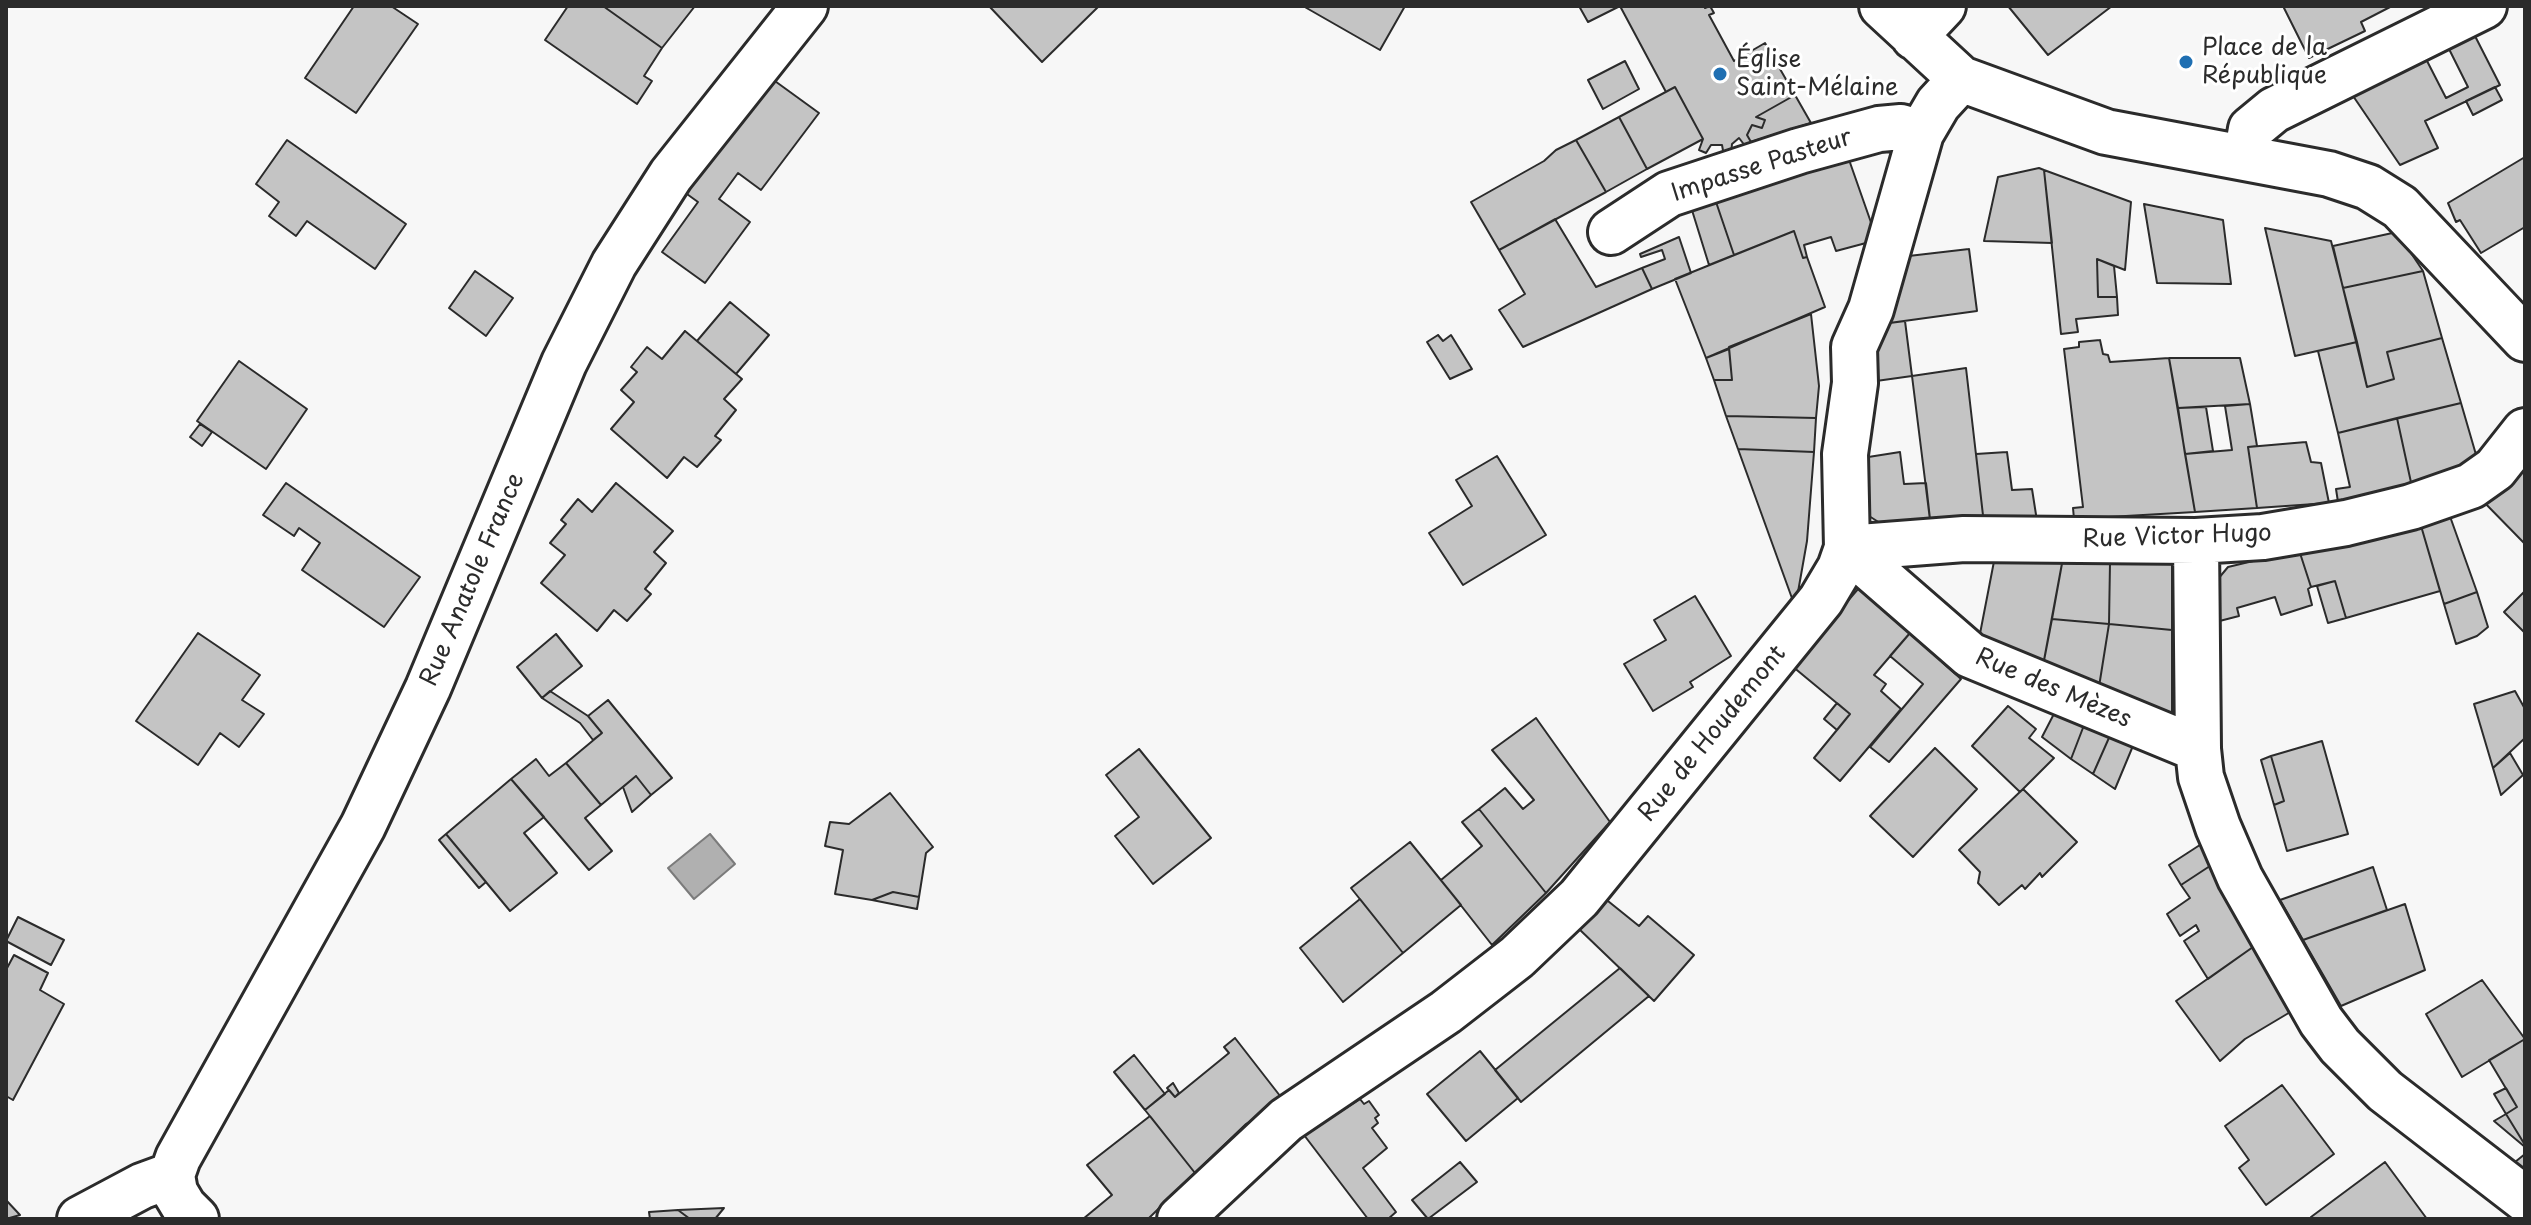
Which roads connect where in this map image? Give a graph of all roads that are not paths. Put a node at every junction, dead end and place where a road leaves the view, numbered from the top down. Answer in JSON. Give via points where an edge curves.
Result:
{"nodes":[{"id":1,"x":805,"y":6,"type":"edge"},
{"id":2,"x":1882,"y":6,"type":"edge"},
{"id":3,"x":2484,"y":6,"type":"edge"},
{"id":4,"x":1929,"y":21,"type":"edge"},
{"id":5,"x":1961,"y":79,"type":"junction"},
{"id":6,"x":1921,"y":133,"type":"junction"},
{"id":7,"x":2246,"y":158,"type":"junction"},
{"id":8,"x":1611,"y":232,"type":"dead end"},
{"id":9,"x":2525,"y":339,"type":"edge"},
{"id":10,"x":2525,"y":431,"type":"edge"},
{"id":11,"x":2196,"y":541,"type":"junction"},
{"id":12,"x":1847,"y":548,"type":"junction"},
{"id":13,"x":2198,"y":749,"type":"junction"},
{"id":14,"x":172,"y":1175,"type":"junction"},
{"id":15,"x":2525,"y":1199,"type":"edge"},
{"id":16,"x":80,"y":1219,"type":"edge"},
{"id":17,"x":196,"y":1219,"type":"edge"},
{"id":18,"x":1180,"y":1219,"type":"edge"}],
"edges":[{"from":1,"to":14,"type":"street","name":"Rue Anatole France","via":[[671,175],[614,264],[564,363],[428,688],[363,826]]},
{"from":2,"to":4,"type":"street"},
{"from":3,"to":7,"type":"street","via":[[2274,110],[2251,129]]},
{"from":4,"to":5,"type":"street"},
{"from":5,"to":6,"type":"street","name":"Rue de Houdemont"},
{"from":5,"to":7,"type":"street","via":[[2106,132]]},
{"from":6,"to":8,"type":"street","name":"Impasse Pasteur","via":[[1901,127],[1879,129],[1799,151],[1669,194]]},
{"from":6,"to":12,"type":"street","name":"Rue de Houdemont","via":[[1871,309],[1854,347],[1855,383],[1845,454]]},
{"from":7,"to":9,"type":"street","via":[[2329,174],[2368,187],[2400,207]]},
{"from":10,"to":11,"type":"street","name":"Rue Victor Hugo","via":[[2495,469],[2471,486],[2411,507],[2263,537]]},
{"from":11,"to":12,"type":"street","name":"Rue Victor Hugo","via":[[1964,539]]},
{"from":11,"to":13,"type":"street"},
{"from":12,"to":13,"type":"street","name":"Rue des Mèzes","via":[[1970,655]]},
{"from":12,"to":18,"type":"street","name":"Rue de Houdemont","via":[[1812,612],[1579,898],[1517,957],[1446,1012],[1286,1120]]},
{"from":13,"to":15,"type":"street","via":[[2205,790],[2240,878],[2321,1021],[2385,1091]]},
{"from":14,"to":16,"type":"street"},
{"from":14,"to":17,"type":"street","via":[[175,1192]]}]}
